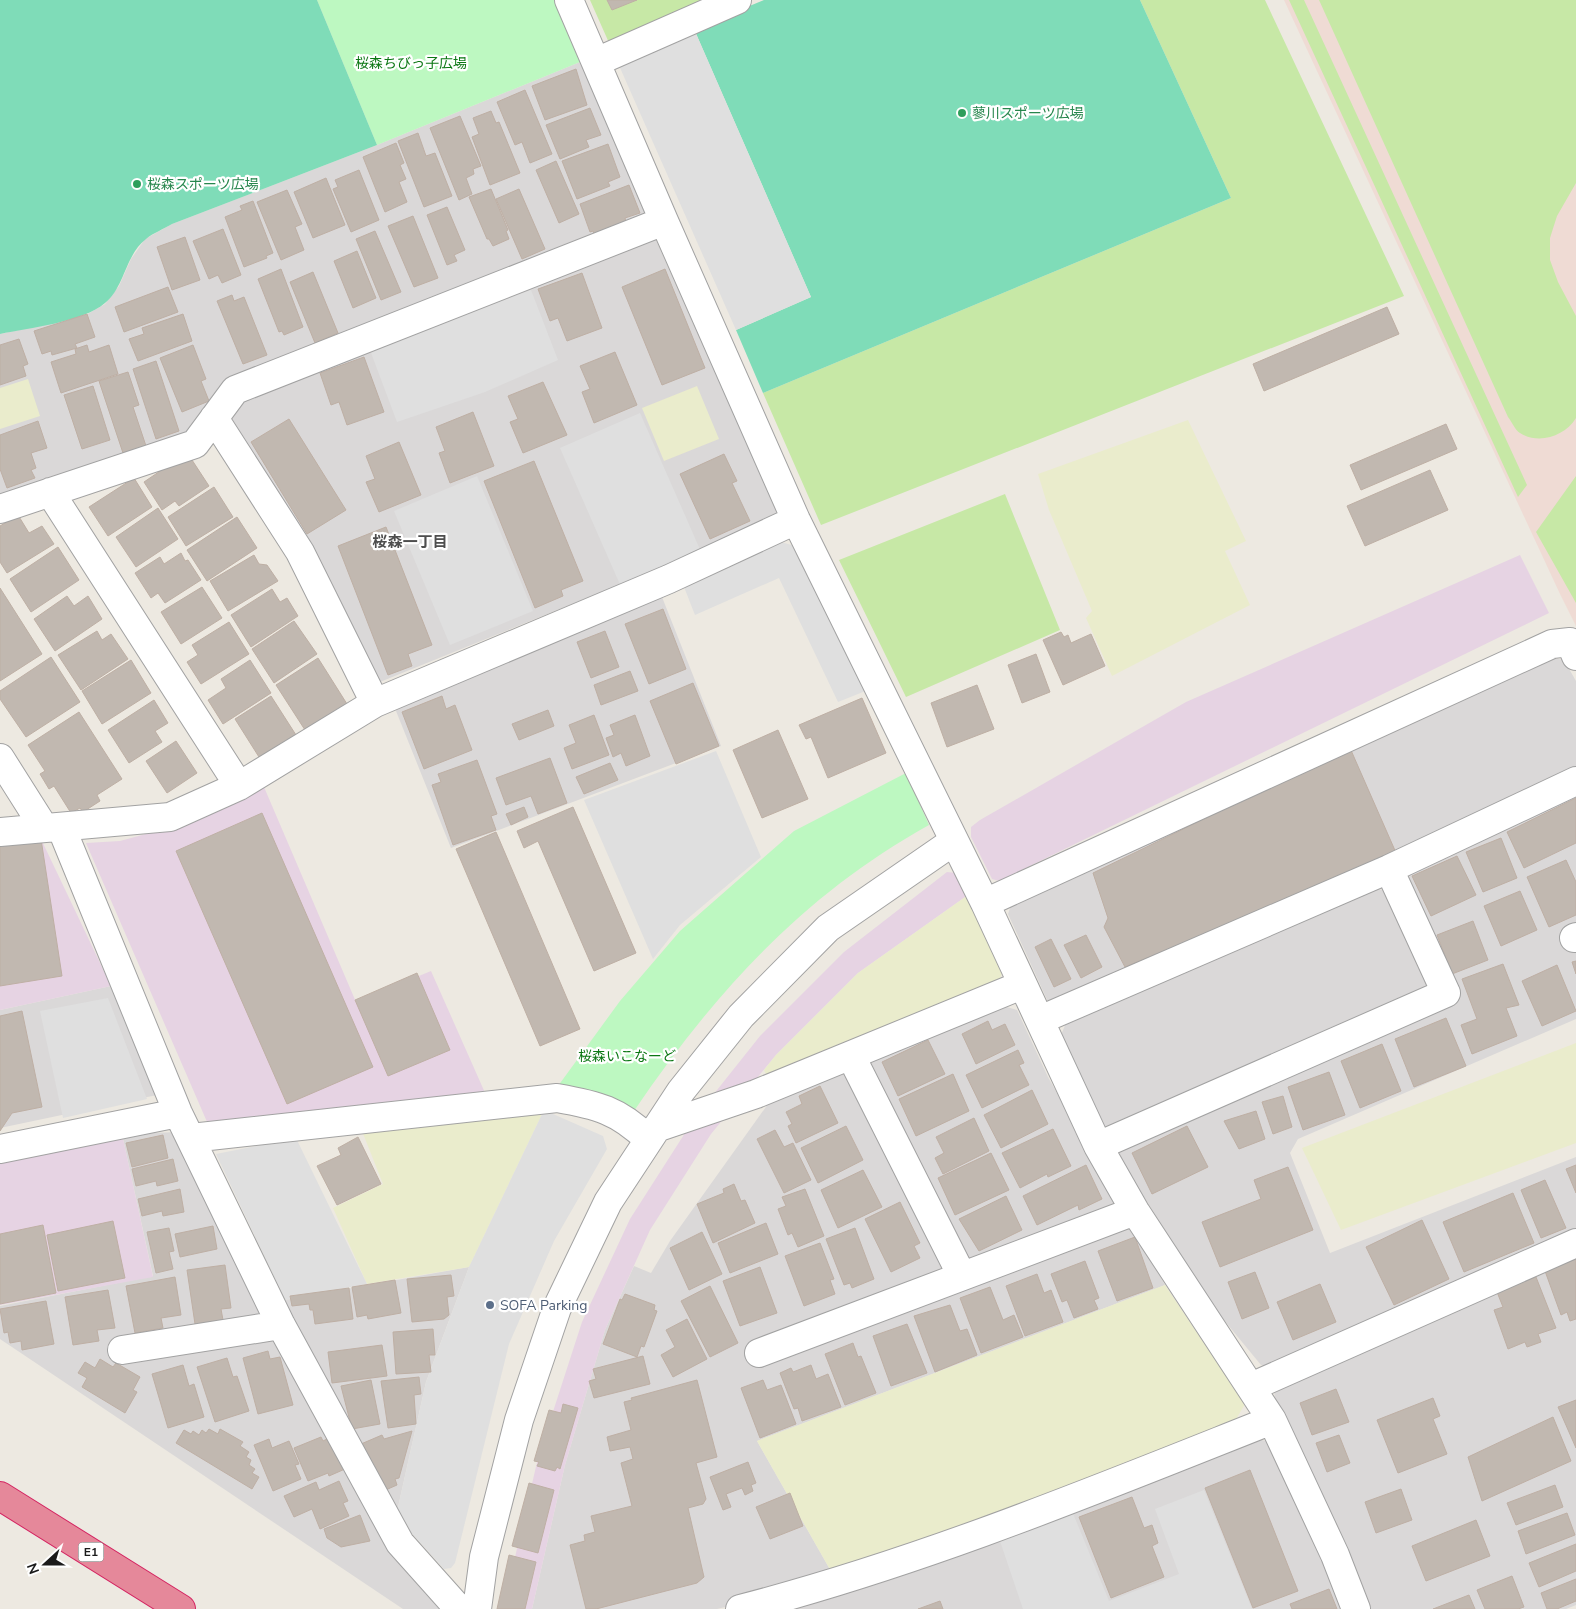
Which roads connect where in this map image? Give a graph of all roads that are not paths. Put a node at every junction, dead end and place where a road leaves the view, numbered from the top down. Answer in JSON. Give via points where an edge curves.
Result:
{"nodes":[{"id":1,"x":569,"y":0,"type":"edge"},
{"id":2,"x":737,"y":0,"type":"edge"},
{"id":3,"x":596,"y":62,"type":"junction"},
{"id":4,"x":664,"y":221,"type":"junction"},
{"id":5,"x":214,"y":418,"type":"junction"},
{"id":6,"x":50,"y":492,"type":"junction"},
{"id":7,"x":0,"y":509,"type":"edge"},
{"id":8,"x":796,"y":520,"type":"junction"},
{"id":9,"x":1573,"y":649,"type":"edge"},
{"id":10,"x":375,"y":703,"type":"junction"},
{"id":11,"x":0,"y":758,"type":"edge"},
{"id":12,"x":1576,"y":781,"type":"edge"},
{"id":13,"x":239,"y":786,"type":"junction"},
{"id":14,"x":52,"y":826,"type":"junction"},
{"id":15,"x":0,"y":832,"type":"edge"},
{"id":16,"x":954,"y":841,"type":"junction"},
{"id":17,"x":1389,"y":868,"type":"junction"},
{"id":18,"x":985,"y":903,"type":"junction"},
{"id":19,"x":1022,"y":985,"type":"junction"},
{"id":20,"x":1040,"y":1020,"type":"junction"},
{"id":21,"x":851,"y":1056,"type":"junction"},
{"id":22,"x":178,"y":1114,"type":"junction"},
{"id":23,"x":652,"y":1133,"type":"junction"},
{"id":24,"x":191,"y":1138,"type":"junction"},
{"id":25,"x":1098,"y":1146,"type":"junction"},
{"id":26,"x":0,"y":1149,"type":"edge"},
{"id":27,"x":1135,"y":1211,"type":"junction"},
{"id":28,"x":1576,"y":1243,"type":"edge"},
{"id":29,"x":962,"y":1276,"type":"junction"},
{"id":30,"x":282,"y":1325,"type":"junction"},
{"id":31,"x":122,"y":1350,"type":"dead end"},
{"id":32,"x":759,"y":1353,"type":"dead end"},
{"id":33,"x":1251,"y":1387,"type":"junction"},
{"id":34,"x":1272,"y":1420,"type":"junction"},
{"id":35,"x":0,"y":1496,"type":"edge"},
{"id":36,"x":181,"y":1609,"type":"edge"},
{"id":37,"x":459,"y":1609,"type":"edge"},
{"id":38,"x":477,"y":1609,"type":"edge"},
{"id":39,"x":740,"y":1609,"type":"edge"},
{"id":40,"x":1356,"y":1609,"type":"edge"}],
"edges":[{"from":1,"to":3,"type":"street"},
{"from":2,"to":3,"type":"street"},
{"from":3,"to":4,"type":"street"},
{"from":4,"to":5,"type":"street","via":[[235,390]]},
{"from":4,"to":8,"type":"street"},
{"from":5,"to":6,"type":"street","via":[[195,444]]},
{"from":5,"to":10,"type":"street","via":[[300,552]]},
{"from":6,"to":7,"type":"street"},
{"from":6,"to":13,"type":"street"},
{"from":8,"to":10,"type":"street","via":[[669,579]]},
{"from":8,"to":16,"type":"street"},
{"from":9,"to":18,"type":"street","via":[[1552,644]]},
{"from":10,"to":13,"type":"street"},
{"from":11,"to":14,"type":"street"},
{"from":12,"to":17,"type":"street"},
{"from":13,"to":14,"type":"street","via":[[170,817]]},
{"from":14,"to":15,"type":"street"},
{"from":14,"to":22,"type":"street"},
{"from":16,"to":18,"type":"street"},
{"from":16,"to":23,"type":"street","via":[[828,928],[741,1016]]},
{"from":17,"to":20,"type":"street"},
{"from":17,"to":25,"type":"street","via":[[1446,993]]},
{"from":18,"to":19,"type":"street"},
{"from":19,"to":20,"type":"street"},
{"from":19,"to":21,"type":"street"},
{"from":20,"to":25,"type":"street"},
{"from":21,"to":23,"type":"street"},
{"from":21,"to":29,"type":"street"},
{"from":22,"to":24,"type":"street"},
{"from":22,"to":26,"type":"street"},
{"from":23,"to":24,"type":"street","via":[[595,1104],[557,1098]]},
{"from":23,"to":38,"type":"street","via":[[608,1202],[556,1308],[519,1420],[484,1557]]},
{"from":24,"to":30,"type":"street"},
{"from":25,"to":27,"type":"street"},
{"from":27,"to":29,"type":"street"},
{"from":27,"to":33,"type":"street"},
{"from":28,"to":33,"type":"street"},
{"from":29,"to":32,"type":"street"},
{"from":30,"to":31,"type":"street"},
{"from":30,"to":37,"type":"street","via":[[400,1543]]},
{"from":33,"to":34,"type":"street"},
{"from":34,"to":39,"type":"street","via":[[988,1529],[818,1589]]},
{"from":34,"to":40,"type":"street","via":[[1335,1555]]},
{"from":35,"to":36,"type":"highway","number":"E1"}]}
